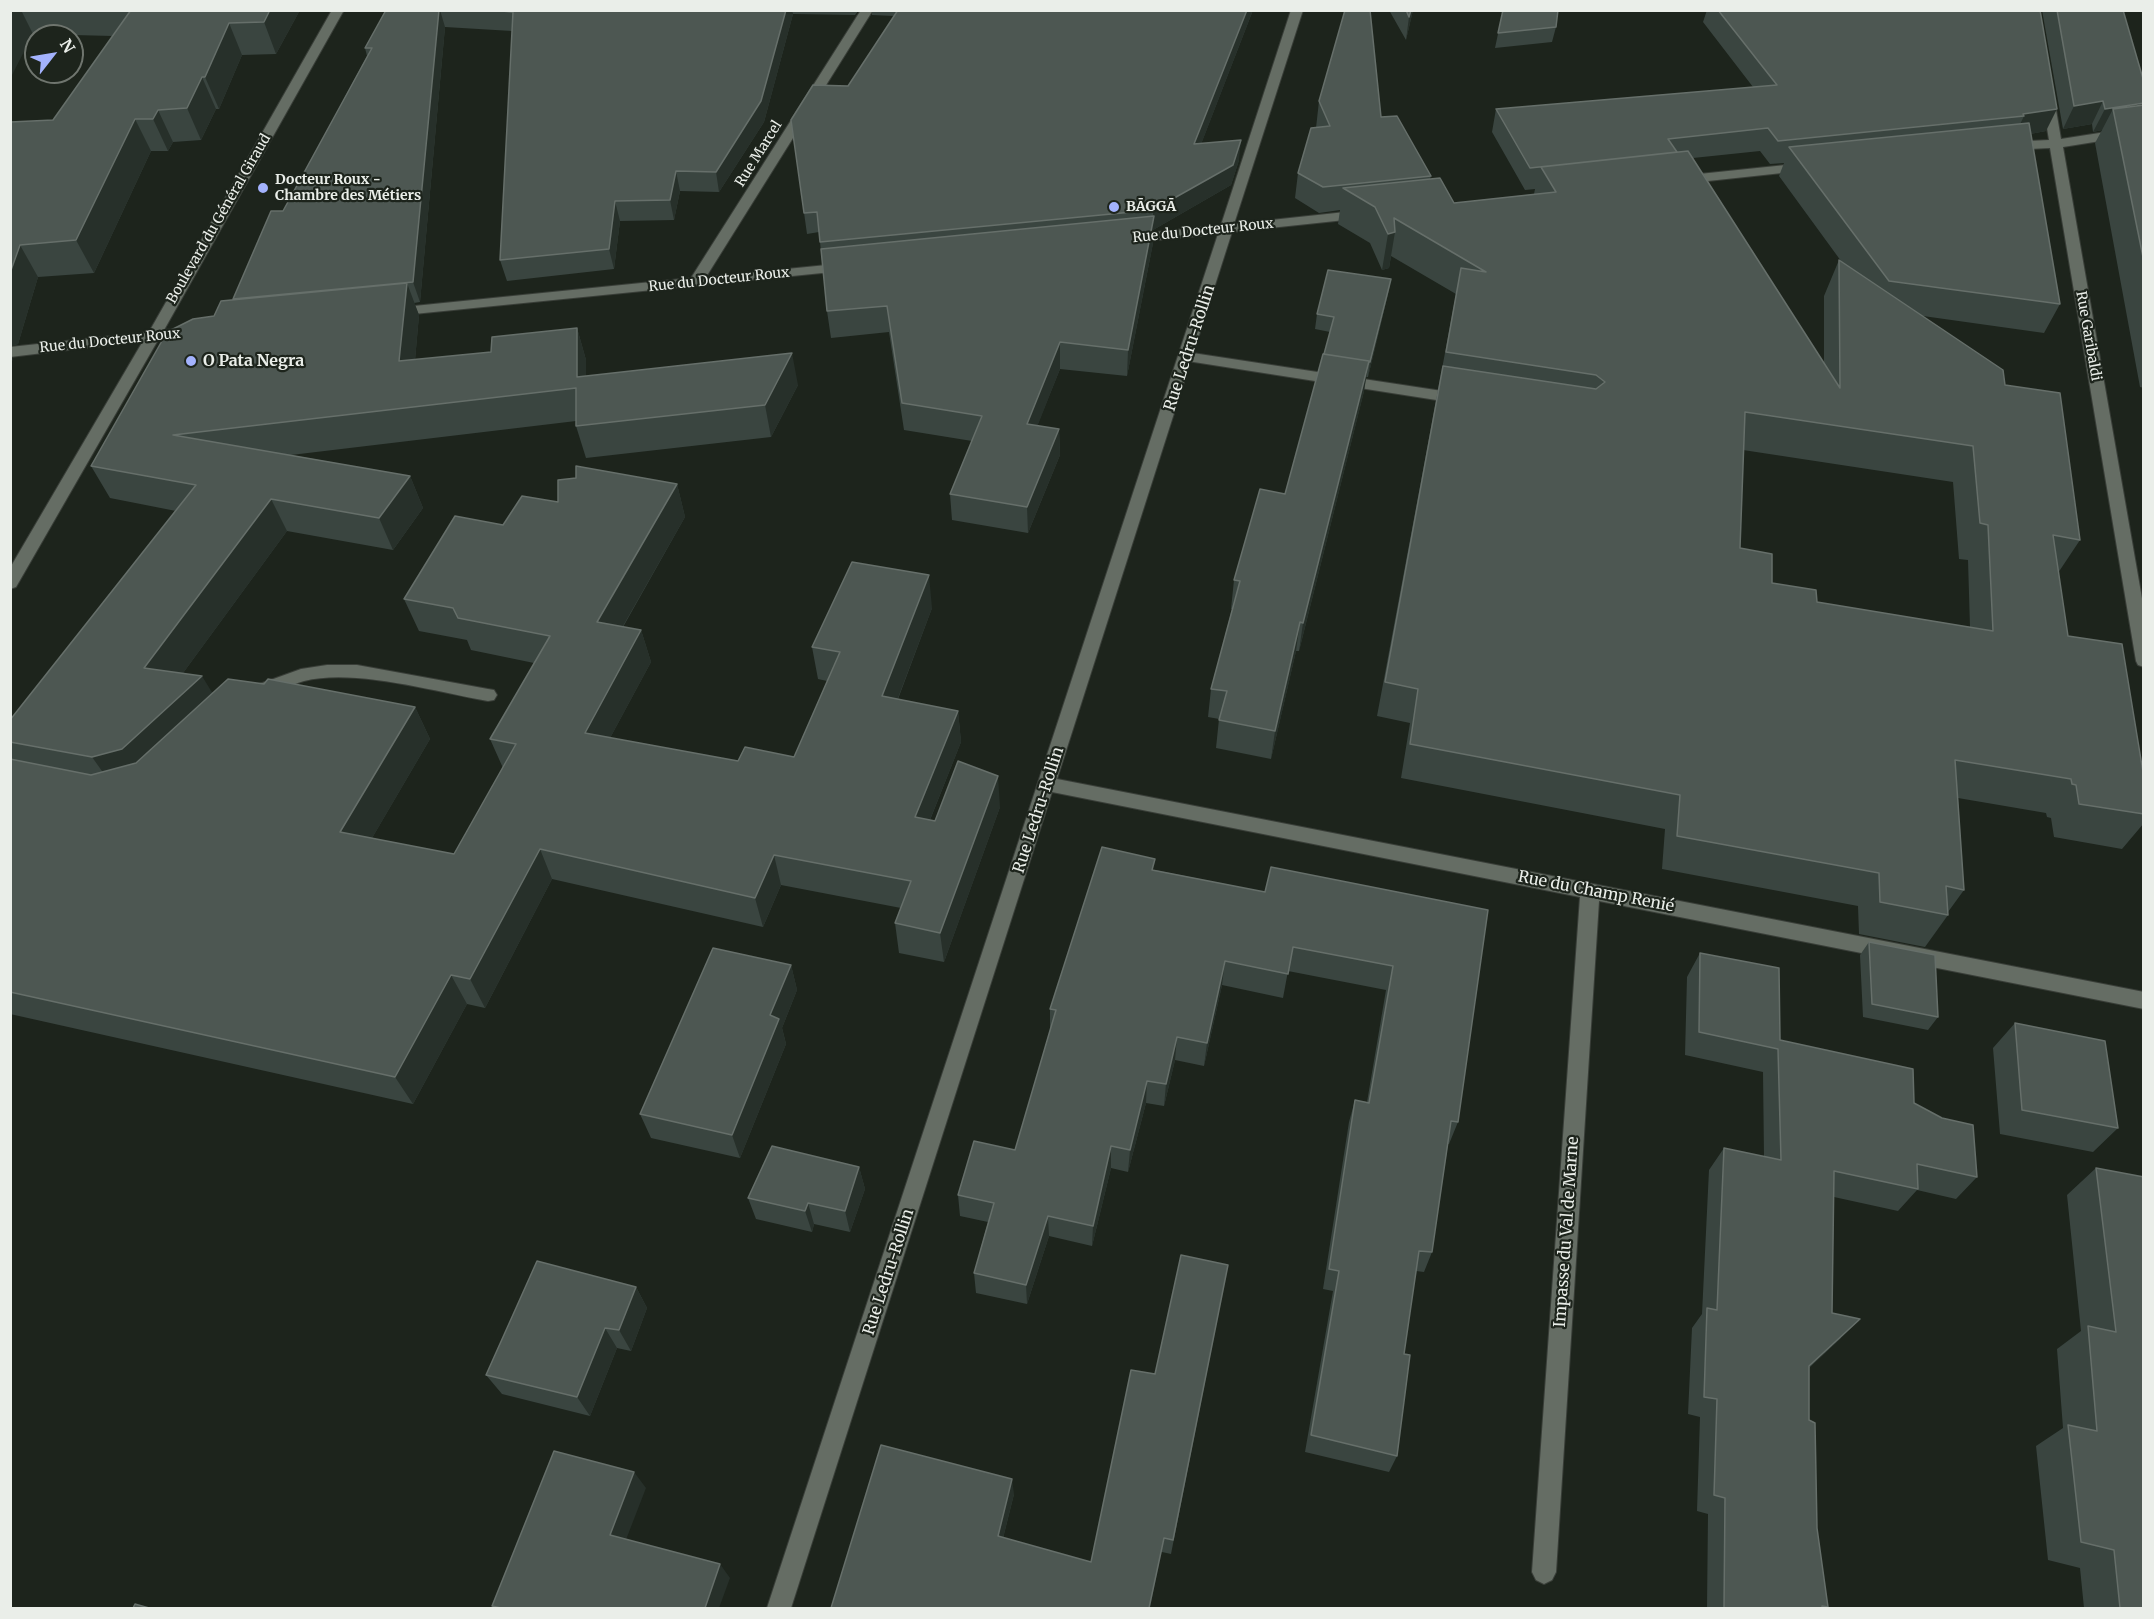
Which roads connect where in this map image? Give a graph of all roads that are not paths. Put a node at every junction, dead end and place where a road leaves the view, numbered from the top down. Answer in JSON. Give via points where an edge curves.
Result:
{"nodes":[{"id":1,"x":338,"y":10,"type":"edge"},
{"id":2,"x":867,"y":10,"type":"edge"},
{"id":3,"x":1297,"y":10,"type":"edge"},
{"id":4,"x":2046,"y":86,"type":"edge"},
{"id":5,"x":2144,"y":130,"type":"edge"},
{"id":6,"x":2055,"y":144,"type":"junction"},
{"id":7,"x":1996,"y":146,"type":"edge"},
{"id":8,"x":1819,"y":165,"type":"edge"},
{"id":9,"x":1665,"y":182,"type":"edge"},
{"id":10,"x":1382,"y":212,"type":"edge"},
{"id":11,"x":1228,"y":229,"type":"junction"},
{"id":12,"x":1108,"y":241,"type":"edge"},
{"id":13,"x":860,"y":266,"type":"edge"},
{"id":14,"x":695,"y":283,"type":"junction"},
{"id":15,"x":380,"y":314,"type":"edge"},
{"id":16,"x":196,"y":332,"type":"edge"},
{"id":17,"x":154,"y":335,"type":"junction"},
{"id":18,"x":10,"y":352,"type":"edge"},
{"id":19,"x":1186,"y":357,"type":"junction"},
{"id":20,"x":1480,"y":402,"type":"edge"},
{"id":21,"x":10,"y":583,"type":"edge"},
{"id":22,"x":2144,"y":661,"type":"edge"},
{"id":23,"x":488,"y":695,"type":"dead end"},
{"id":24,"x":247,"y":697,"type":"edge"},
{"id":25,"x":1048,"y":784,"type":"junction"},
{"id":26,"x":1590,"y":891,"type":"junction"},
{"id":27,"x":2144,"y":1001,"type":"edge"},
{"id":28,"x":1544,"y":1572,"type":"dead end"},
{"id":29,"x":779,"y":1608,"type":"edge"}],
"edges":[{"from":1,"to":17,"type":"street","name":"Boulevard du Général Giraud"},
{"from":2,"to":14,"type":"street","name":"Rue Marcel"},
{"from":3,"to":11,"type":"street","name":"Rue Ledru-Rollin"},
{"from":4,"to":6,"type":"street","name":"Rue Garibaldi"},
{"from":5,"to":6,"type":"street"},
{"from":6,"to":7,"type":"street"},
{"from":6,"to":22,"type":"street","name":"Rue Garibaldi"},
{"from":8,"to":9,"type":"street"},
{"from":10,"to":11,"type":"street","name":"Rue du Docteur Roux"},
{"from":11,"to":12,"type":"street","name":"Rue du Docteur Roux"},
{"from":11,"to":19,"type":"street","name":"Rue Ledru-Rollin"},
{"from":13,"to":14,"type":"street","name":"Rue du Docteur Roux"},
{"from":14,"to":15,"type":"street","name":"Rue du Docteur Roux"},
{"from":16,"to":17,"type":"street","name":"Rue du Docteur Roux"},
{"from":17,"to":18,"type":"street","name":"Rue du Docteur Roux"},
{"from":17,"to":21,"type":"street","name":"Boulevard du Général Giraud"},
{"from":19,"to":20,"type":"street"},
{"from":19,"to":25,"type":"street","name":"Rue Ledru-Rollin"},
{"from":23,"to":24,"type":"street","via":[[357,671],[327,671],[278,683]]},
{"from":25,"to":26,"type":"street","name":"Rue du Champ Renié"},
{"from":25,"to":29,"type":"street","name":"Rue Ledru-Rollin"},
{"from":26,"to":27,"type":"street","name":"Rue du Champ Renié"},
{"from":26,"to":28,"type":"street","name":"Impasse du Val de Marne"}]}
